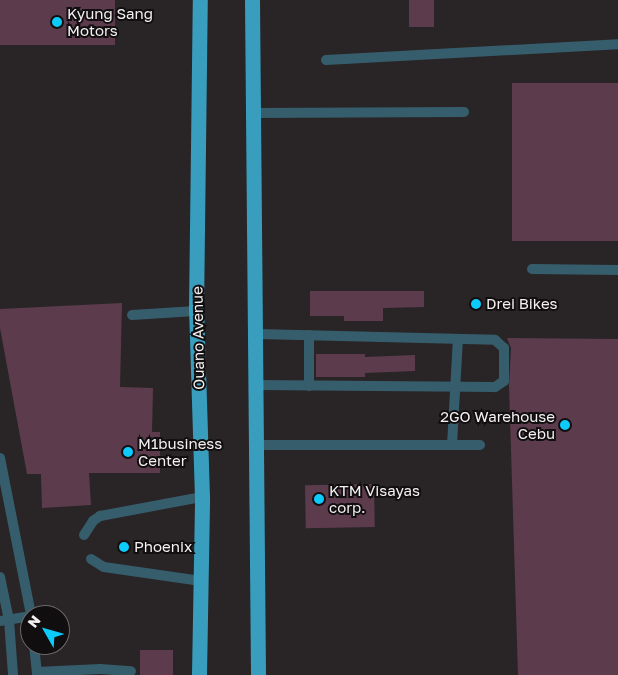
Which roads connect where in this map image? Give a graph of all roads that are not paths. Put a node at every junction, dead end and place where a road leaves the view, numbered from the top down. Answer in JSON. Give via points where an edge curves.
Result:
{"nodes":[{"id":1,"x":200,"y":0,"type":"edge"},
{"id":2,"x":252,"y":0,"type":"edge"},
{"id":3,"x":618,"y":44,"type":"edge"},
{"id":4,"x":326,"y":60,"type":"dead end"},
{"id":5,"x":464,"y":112,"type":"dead end"},
{"id":6,"x":254,"y":113,"type":"junction"},
{"id":7,"x":532,"y":269,"type":"dead end"},
{"id":8,"x":618,"y":270,"type":"edge"},
{"id":9,"x":196,"y":311,"type":"junction"},
{"id":10,"x":132,"y":315,"type":"dead end"},
{"id":11,"x":257,"y":334,"type":"junction"},
{"id":12,"x":309,"y":335,"type":"junction"},
{"id":13,"x":458,"y":339,"type":"junction"},
{"id":14,"x":257,"y":385,"type":"junction"},
{"id":15,"x":309,"y":386,"type":"junction"},
{"id":16,"x":456,"y":387,"type":"junction"},
{"id":17,"x":257,"y":445,"type":"junction"},
{"id":18,"x":452,"y":445,"type":"junction"},
{"id":19,"x":480,"y":445,"type":"dead end"},
{"id":20,"x":0,"y":458,"type":"edge"},
{"id":21,"x":202,"y":497,"type":"junction"},
{"id":22,"x":84,"y":534,"type":"dead end"},
{"id":23,"x":91,"y":559,"type":"dead end"},
{"id":24,"x":0,"y":577,"type":"edge"},
{"id":25,"x":201,"y":582,"type":"junction"},
{"id":26,"x":29,"y":605,"type":"edge"},
{"id":27,"x":20,"y":618,"type":"edge"},
{"id":28,"x":4,"y":620,"type":"edge"},
{"id":29,"x":35,"y":655,"type":"edge"},
{"id":30,"x":131,"y":671,"type":"dead end"},
{"id":31,"x":100,"y":672,"type":"edge"},
{"id":32,"x":37,"y":673,"type":"edge"},
{"id":33,"x":13,"y":675,"type":"edge"},
{"id":34,"x":199,"y":675,"type":"edge"},
{"id":35,"x":258,"y":675,"type":"edge"}],
"edges":[{"from":1,"to":9,"type":"highway","name":"Ouano Avenue"},
{"from":2,"to":6,"type":"highway"},
{"from":3,"to":4,"type":"lane"},
{"from":5,"to":6,"type":"lane"},
{"from":6,"to":11,"type":"highway"},
{"from":7,"to":8,"type":"lane"},
{"from":9,"to":10,"type":"lane"},
{"from":9,"to":21,"type":"highway","name":"Ouano Avenue"},
{"from":11,"to":12,"type":"lane"},
{"from":11,"to":14,"type":"highway"},
{"from":12,"to":13,"type":"lane"},
{"from":12,"to":15,"type":"lane"},
{"from":13,"to":16,"type":"lane"},
{"from":13,"to":16,"type":"lane","via":[[496,340],[500,343],[504,348],[504,381],[494,387]]},
{"from":14,"to":15,"type":"lane"},
{"from":14,"to":17,"type":"highway"},
{"from":15,"to":16,"type":"lane"},
{"from":16,"to":18,"type":"lane"},
{"from":17,"to":18,"type":"lane"},
{"from":17,"to":35,"type":"highway"},
{"from":18,"to":19,"type":"lane"},
{"from":20,"to":26,"type":"lane"},
{"from":21,"to":22,"type":"lane","via":[[100,516]]},
{"from":21,"to":25,"type":"highway","name":"Ouano Avenue"},
{"from":23,"to":25,"type":"lane","via":[[104,567]]},
{"from":24,"to":28,"type":"lane"},
{"from":25,"to":34,"type":"highway","name":"Ouano Avenue"},
{"from":27,"to":28,"type":"lane"},
{"from":28,"to":33,"type":"lane"},
{"from":29,"to":32,"type":"lane"},
{"from":30,"to":31,"type":"lane"},
{"from":31,"to":32,"type":"lane"}]}
